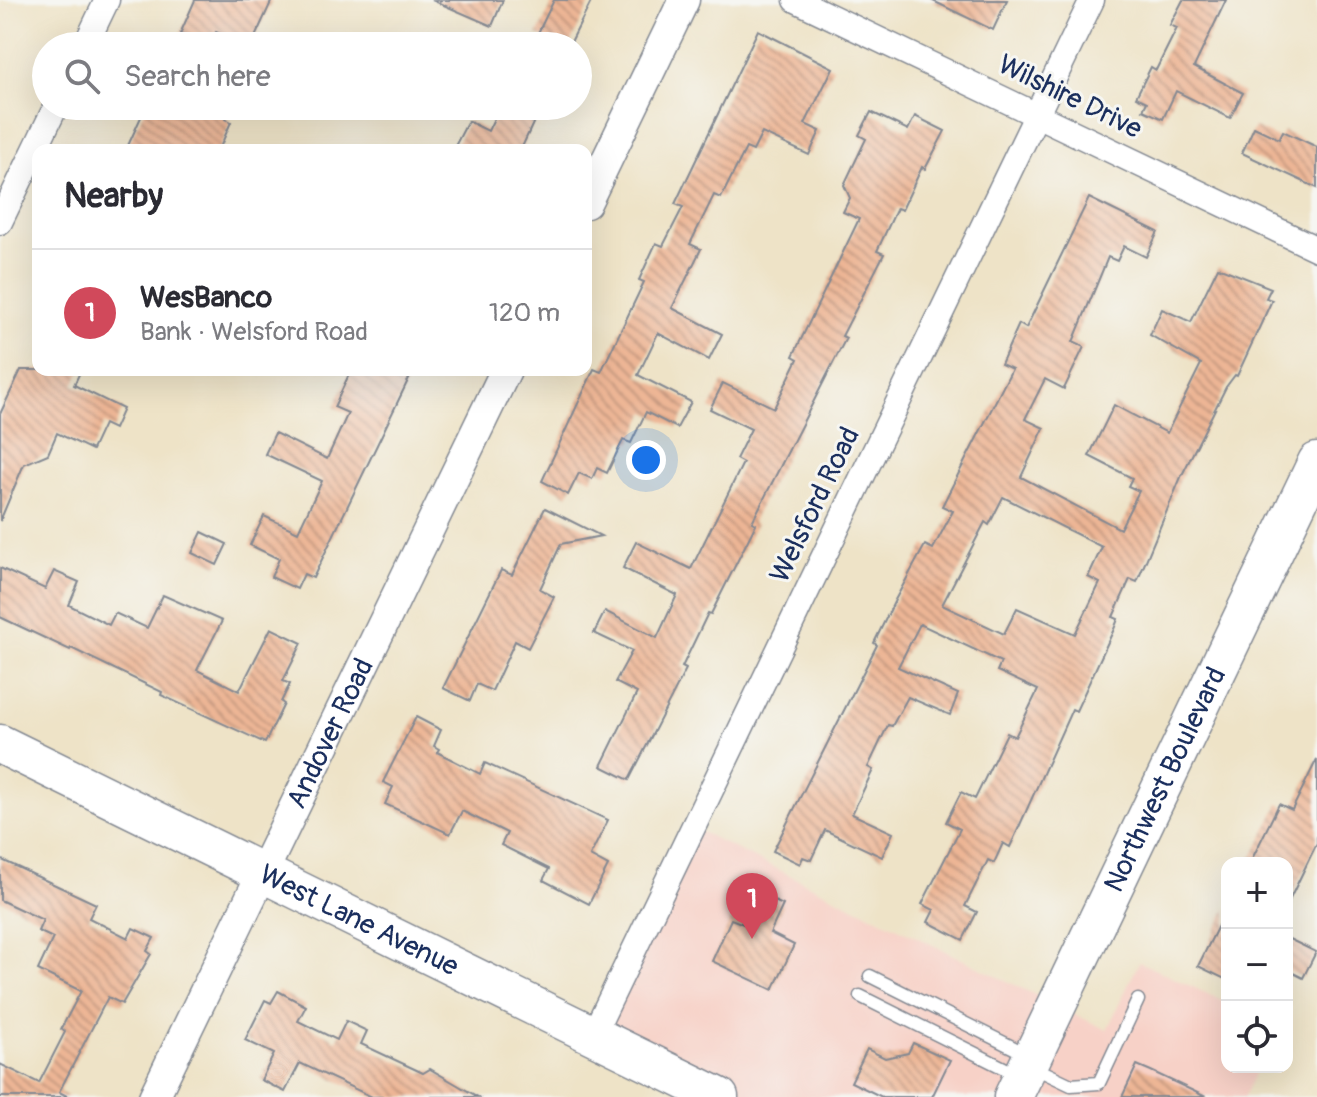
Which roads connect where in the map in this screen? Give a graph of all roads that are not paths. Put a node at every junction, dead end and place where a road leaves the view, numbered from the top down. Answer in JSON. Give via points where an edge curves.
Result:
{"nodes":[{"id":1,"x":107,"y":0,"type":"edge"},
{"id":2,"x":684,"y":0,"type":"edge"},
{"id":3,"x":796,"y":0,"type":"edge"},
{"id":4,"x":1092,"y":0,"type":"edge"},
{"id":5,"x":92,"y":32,"type":"edge"},
{"id":6,"x":1037,"y":114,"type":"junction"},
{"id":7,"x":49,"y":120,"type":"edge"},
{"id":8,"x":38,"y":144,"type":"edge"},
{"id":9,"x":32,"y":156,"type":"edge"},
{"id":10,"x":592,"y":191,"type":"edge"},
{"id":11,"x":0,"y":222,"type":"edge"},
{"id":12,"x":1317,"y":249,"type":"edge"},
{"id":13,"x":503,"y":376,"type":"edge"},
{"id":14,"x":1317,"y":462,"type":"edge"},
{"id":15,"x":0,"y":744,"type":"edge"},
{"id":16,"x":262,"y":875,"type":"junction"},
{"id":17,"x":870,"y":976,"type":"dead end"},
{"id":18,"x":860,"y":996,"type":"dead end"},
{"id":19,"x":1138,"y":1000,"type":"dead end"},
{"id":20,"x":593,"y":1035,"type":"junction"},
{"id":21,"x":1024,"y":1074,"type":"edge"},
{"id":22,"x":154,"y":1097,"type":"edge"},
{"id":23,"x":719,"y":1097,"type":"edge"}],
"edges":[{"from":1,"to":5,"type":"street"},
{"from":2,"to":10,"type":"street"},
{"from":3,"to":6,"type":"street","name":"Wilshire Drive"},
{"from":4,"to":6,"type":"street","name":"Welsford Road"},
{"from":6,"to":12,"type":"street","name":"Wilshire Drive"},
{"from":6,"to":20,"type":"street","name":"Welsford Road"},
{"from":7,"to":8,"type":"street"},
{"from":9,"to":11,"type":"street"},
{"from":13,"to":16,"type":"street","name":"Andover Road"},
{"from":14,"to":21,"type":"main road","name":"Northwest Boulevard"},
{"from":15,"to":16,"type":"main road","name":"West Lane Avenue"},
{"from":16,"to":20,"type":"main road","name":"West Lane Avenue"},
{"from":16,"to":22,"type":"street","name":"Andover Road"},
{"from":17,"to":21,"type":"lane"},
{"from":18,"to":21,"type":"lane"},
{"from":19,"to":21,"type":"lane","via":[[1099,1083],[1071,1085]]},
{"from":20,"to":23,"type":"main road","name":"West Lane Avenue"}]}
